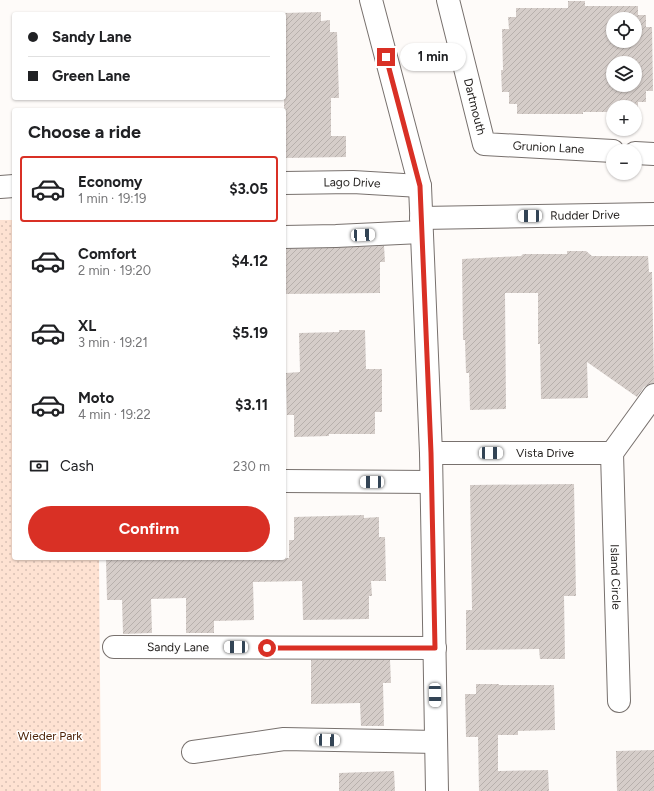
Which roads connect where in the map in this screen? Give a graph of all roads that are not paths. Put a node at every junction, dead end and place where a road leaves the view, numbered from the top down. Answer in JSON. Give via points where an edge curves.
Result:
{"nodes":[{"id":1,"x":371,"y":0,"type":"edge"},
{"id":2,"x":448,"y":0,"type":"edge"},
{"id":3,"x":484,"y":144,"type":"joint"},
{"id":4,"x":606,"y":152,"type":"edge"},
{"id":5,"x":642,"y":153,"type":"edge"},
{"id":6,"x":654,"y":154,"type":"edge"},
{"id":7,"x":286,"y":183,"type":"edge"},
{"id":8,"x":0,"y":186,"type":"edge"},
{"id":9,"x":12,"y":186,"type":"edge"},
{"id":10,"x":420,"y":186,"type":"junction"},
{"id":11,"x":654,"y":214,"type":"edge"},
{"id":12,"x":421,"y":225,"type":"junction"},
{"id":13,"x":286,"y":237,"type":"edge"},
{"id":14,"x":654,"y":395,"type":"edge"},
{"id":15,"x":431,"y":453,"type":"junction"},
{"id":16,"x":612,"y":453,"type":"junction"},
{"id":17,"x":286,"y":481,"type":"edge"},
{"id":18,"x":431,"y":482,"type":"junction"},
{"id":19,"x":114,"y":647,"type":"dead end"},
{"id":20,"x":435,"y":648,"type":"junction"},
{"id":21,"x":619,"y":701,"type":"dead end"},
{"id":22,"x":436,"y":742,"type":"junction"},
{"id":23,"x":193,"y":752,"type":"dead end"},
{"id":24,"x":437,"y":791,"type":"edge"}],
"edges":[{"from":1,"to":10,"type":"street"},
{"from":2,"to":3,"type":"street","name":"Dartmouth"},
{"from":3,"to":4,"type":"street","name":"Grunion Lane"},
{"from":5,"to":6,"type":"street"},
{"from":7,"to":10,"type":"street","name":"Lago Drive","via":[[353,182]]},
{"from":8,"to":9,"type":"street"},
{"from":10,"to":12,"type":"street"},
{"from":11,"to":12,"type":"street","name":"Rudder Drive"},
{"from":12,"to":13,"type":"street","name":"Rudder Drive","via":[[336,236]]},
{"from":12,"to":15,"type":"street"},
{"from":14,"to":16,"type":"street"},
{"from":15,"to":16,"type":"street","name":"Vista Drive"},
{"from":15,"to":18,"type":"street"},
{"from":16,"to":21,"type":"street","name":"Island Circle"},
{"from":17,"to":18,"type":"street"},
{"from":18,"to":20,"type":"street"},
{"from":19,"to":20,"type":"street","name":"Sandy Lane"},
{"from":20,"to":22,"type":"street"},
{"from":22,"to":23,"type":"street","via":[[284,739]]},
{"from":22,"to":24,"type":"street"}]}
